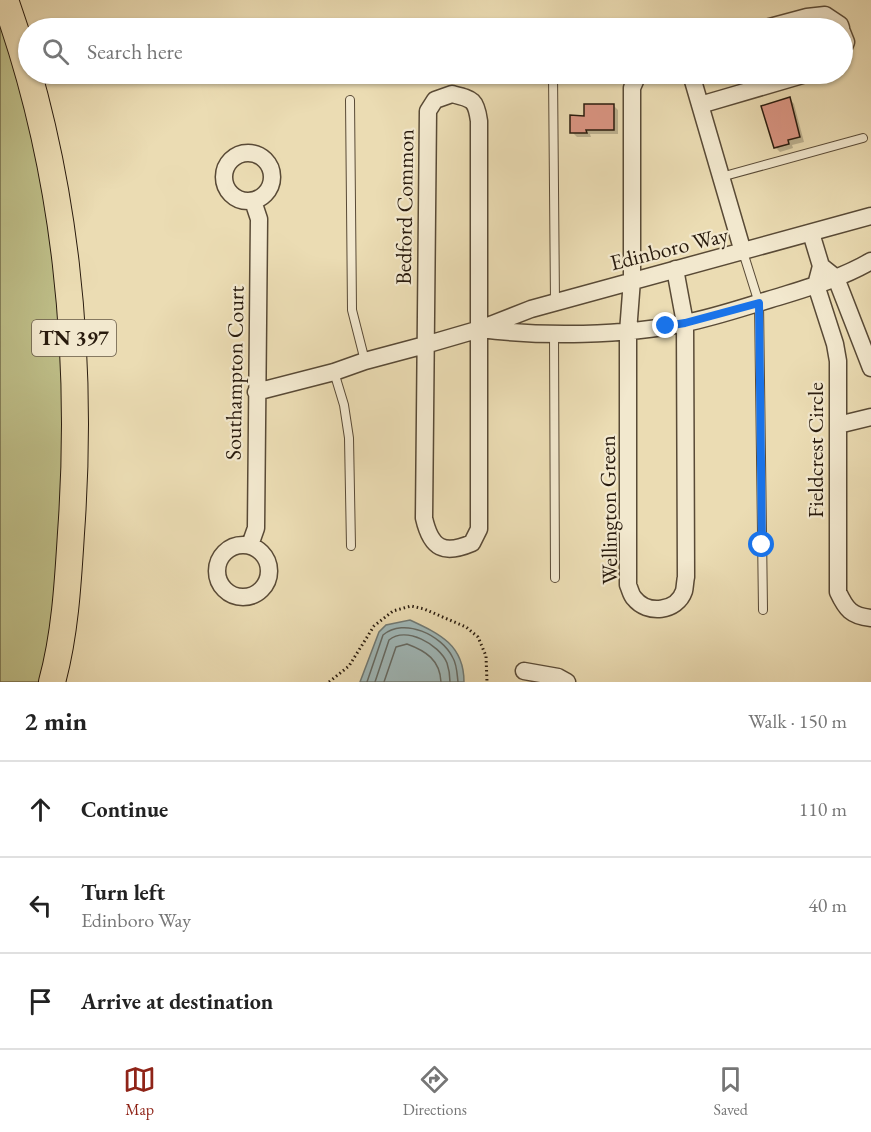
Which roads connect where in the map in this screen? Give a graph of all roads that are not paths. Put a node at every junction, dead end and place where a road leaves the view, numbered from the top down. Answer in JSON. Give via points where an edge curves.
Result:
{"nodes":[{"id":1,"x":5,"y":0,"type":"edge"},
{"id":2,"x":803,"y":18,"type":"edge"},
{"id":3,"x":830,"y":18,"type":"edge"},
{"id":4,"x":18,"y":36,"type":"edge"},
{"id":5,"x":30,"y":84,"type":"edge"},
{"id":6,"x":553,"y":84,"type":"edge"},
{"id":7,"x":634,"y":84,"type":"edge"},
{"id":8,"x":694,"y":84,"type":"edge"},
{"id":9,"x":772,"y":84,"type":"edge"},
{"id":10,"x":350,"y":100,"type":"dead end"},
{"id":11,"x":700,"y":105,"type":"junction"},
{"id":12,"x":863,"y":138,"type":"dead end"},
{"id":13,"x":721,"y":177,"type":"junction"},
{"id":14,"x":253,"y":201,"type":"dead end"},
{"id":15,"x":871,"y":216,"type":"edge"},
{"id":16,"x":811,"y":233,"type":"junction"},
{"id":17,"x":743,"y":252,"type":"junction"},
{"id":18,"x":871,"y":261,"type":"edge"},
{"id":19,"x":821,"y":266,"type":"junction"},
{"id":20,"x":675,"y":269,"type":"junction"},
{"id":21,"x":836,"y":278,"type":"junction"},
{"id":22,"x":633,"y":280,"type":"junction"},
{"id":23,"x":816,"y":285,"type":"junction"},
{"id":24,"x":555,"y":302,"type":"junction"},
{"id":25,"x":759,"y":303,"type":"junction"},
{"id":26,"x":685,"y":323,"type":"junction"},
{"id":27,"x":480,"y":328,"type":"junction"},
{"id":28,"x":628,"y":332,"type":"junction"},
{"id":29,"x":554,"y":333,"type":"junction"},
{"id":30,"x":865,"y":334,"type":"edge"},
{"id":31,"x":835,"y":344,"type":"junction"},
{"id":32,"x":425,"y":345,"type":"junction"},
{"id":33,"x":365,"y":361,"type":"junction"},
{"id":34,"x":871,"y":368,"type":"edge"},
{"id":35,"x":334,"y":372,"type":"junction"},
{"id":36,"x":256,"y":392,"type":"junction"},
{"id":37,"x":871,"y":417,"type":"edge"},
{"id":38,"x":838,"y":425,"type":"junction"},
{"id":39,"x":250,"y":545,"type":"dead end"},
{"id":40,"x":351,"y":546,"type":"dead end"},
{"id":41,"x":555,"y":578,"type":"dead end"},
{"id":42,"x":763,"y":610,"type":"dead end"},
{"id":43,"x":871,"y":618,"type":"edge"},
{"id":44,"x":524,"y":671,"type":"dead end"},
{"id":45,"x":52,"y":682,"type":"edge"},
{"id":46,"x":567,"y":682,"type":"edge"}],
"edges":[{"from":1,"to":4,"type":"main road","number":"TN 397"},
{"from":2,"to":3,"type":"street","via":[[825,15]]},
{"from":5,"to":45,"type":"main road","number":"TN 397","via":[[54,186],[74,332],[75,478],[69,573]]},
{"from":6,"to":24,"type":"lane"},
{"from":7,"to":22,"type":"street","name":"Wellington Green"},
{"from":8,"to":11,"type":"street"},
{"from":9,"to":11,"type":"street"},
{"from":10,"to":33,"type":"lane","via":[[352,310]]},
{"from":11,"to":13,"type":"street"},
{"from":12,"to":13,"type":"lane"},
{"from":13,"to":17,"type":"street"},
{"from":14,"to":36,"type":"street","name":"Southampton Court","via":[[259,219]]},
{"from":15,"to":16,"type":"street","name":"Edinboro Way"},
{"from":16,"to":17,"type":"street","name":"Edinboro Way"},
{"from":16,"to":19,"type":"street"},
{"from":17,"to":20,"type":"street","name":"Edinboro Way"},
{"from":17,"to":25,"type":"lane"},
{"from":18,"to":21,"type":"street","name":"Edinboro Way"},
{"from":19,"to":21,"type":"street"},
{"from":19,"to":23,"type":"street"},
{"from":20,"to":22,"type":"street","name":"Edinboro Way"},
{"from":20,"to":26,"type":"street","name":"Wellington Green"},
{"from":21,"to":23,"type":"street","name":"Edinboro Way"},
{"from":21,"to":30,"type":"street"},
{"from":22,"to":24,"type":"street","name":"Edinboro Way"},
{"from":22,"to":28,"type":"street","name":"Wellington Green"},
{"from":23,"to":25,"type":"street","name":"Edinboro Way"},
{"from":23,"to":31,"type":"street","name":"Fieldcrest Circle"},
{"from":24,"to":27,"type":"street","name":"Edinboro Way"},
{"from":25,"to":26,"type":"street","name":"Edinboro Way"},
{"from":25,"to":42,"type":"lane"},
{"from":26,"to":28,"type":"street","name":"Edinboro Way"},
{"from":26,"to":28,"type":"street","name":"Wellington Green","via":[[686,577],[684,594],[659,610],[646,608],[633,598],[628,585]]},
{"from":27,"to":29,"type":"street","name":"Edinboro Way"},
{"from":27,"to":32,"type":"street","name":"Edinboro Way"},
{"from":27,"to":32,"type":"street","name":"Bedford Common","via":[[479,529],[472,543],[456,550],[443,549],[434,541],[424,518]]},
{"from":27,"to":32,"type":"street","name":"Bedford Common","via":[[479,121],[477,105],[469,98],[452,94],[435,100],[428,111]]},
{"from":28,"to":29,"type":"street","name":"Edinboro Way"},
{"from":29,"to":41,"type":"lane"},
{"from":30,"to":31,"type":"street"},
{"from":30,"to":34,"type":"street"},
{"from":31,"to":38,"type":"street","name":"Fieldcrest Circle"},
{"from":32,"to":33,"type":"street","name":"Edinboro Way"},
{"from":33,"to":35,"type":"street","name":"Edinboro Way"},
{"from":35,"to":36,"type":"street","name":"Edinboro Way"},
{"from":35,"to":40,"type":"lane","via":[[349,438]]},
{"from":36,"to":39,"type":"street","name":"Southampton Court","via":[[256,528]]},
{"from":37,"to":38,"type":"street"},
{"from":38,"to":43,"type":"street","name":"Fieldcrest Circle","via":[[838,592],[844,605],[857,616]]},
{"from":44,"to":46,"type":"street"}]}
